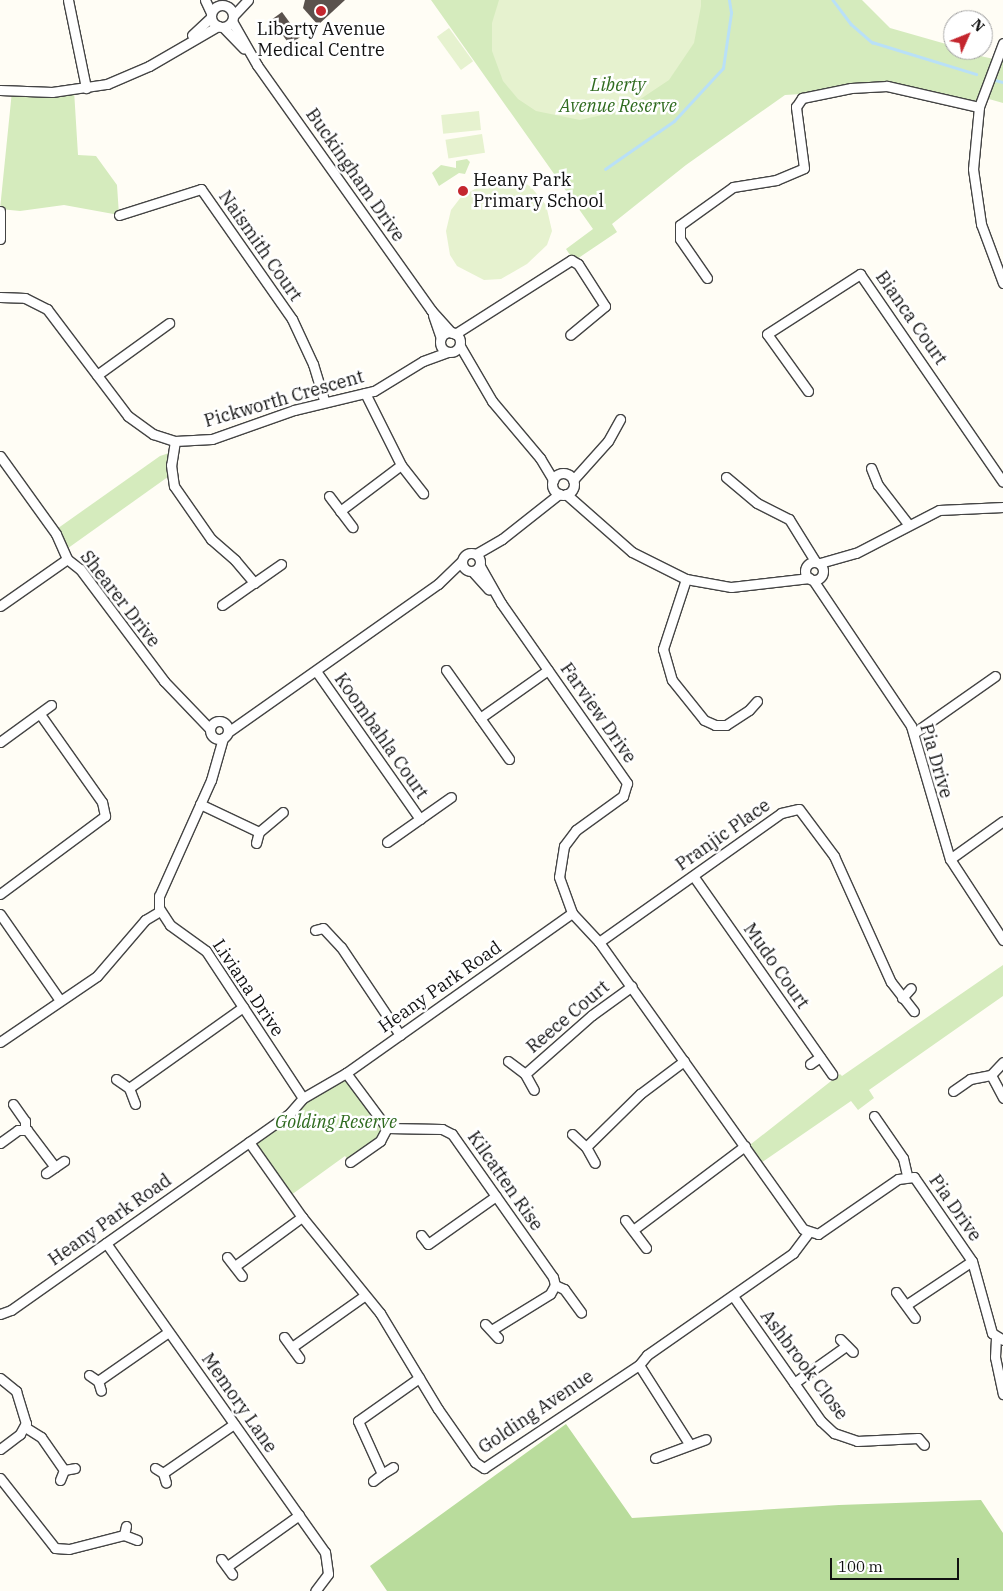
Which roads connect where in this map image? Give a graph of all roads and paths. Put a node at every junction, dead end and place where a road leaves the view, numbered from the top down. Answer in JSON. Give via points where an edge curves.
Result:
{"nodes":[{"id":1,"x":68,"y":0,"type":"edge"},
{"id":2,"x":205,"y":0,"type":"edge"},
{"id":3,"x":236,"y":0,"type":"edge"},
{"id":4,"x":248,"y":0,"type":"edge"},
{"id":5,"x":223,"y":3,"type":"edge"},
{"id":6,"x":211,"y":15,"type":"junction"},
{"id":7,"x":232,"y":18,"type":"junction"},
{"id":8,"x":220,"y":26,"type":"junction"},
{"id":9,"x":1003,"y":43,"type":"edge"},
{"id":10,"x":181,"y":45,"type":"junction"},
{"id":11,"x":252,"y":58,"type":"junction"},
{"id":12,"x":86,"y":88,"type":"junction"},
{"id":13,"x":0,"y":90,"type":"edge"},
{"id":14,"x":979,"y":107,"type":"junction"},
{"id":15,"x":0,"y":211,"type":"edge"},
{"id":16,"x":120,"y":215,"type":"dead end"},
{"id":17,"x":0,"y":239,"type":"edge"},
{"id":18,"x":706,"y":278,"type":"dead end"},
{"id":19,"x":1003,"y":283,"type":"edge"},
{"id":20,"x":0,"y":295,"type":"edge"},
{"id":21,"x":431,"y":310,"type":"junction"},
{"id":22,"x":169,"y":324,"type":"dead end"},
{"id":23,"x":570,"y":335,"type":"dead end"},
{"id":24,"x":457,"y":338,"type":"junction"},
{"id":25,"x":441,"y":340,"type":"junction"},
{"id":26,"x":449,"y":352,"type":"junction"},
{"id":27,"x":423,"y":362,"type":"junction"},
{"id":28,"x":97,"y":375,"type":"junction"},
{"id":29,"x":475,"y":376,"type":"junction"},
{"id":30,"x":808,"y":392,"type":"dead end"},
{"id":31,"x":365,"y":393,"type":"junction"},
{"id":32,"x":324,"y":402,"type":"junction"},
{"id":33,"x":620,"y":419,"type":"dead end"},
{"id":34,"x":175,"y":441,"type":"junction"},
{"id":35,"x":0,"y":456,"type":"edge"},
{"id":36,"x":540,"y":458,"type":"junction"},
{"id":37,"x":588,"y":461,"type":"junction"},
{"id":38,"x":401,"y":465,"type":"junction"},
{"id":39,"x":871,"y":468,"type":"dead end"},
{"id":40,"x":563,"y":473,"type":"junction"},
{"id":41,"x":726,"y":477,"type":"dead end"},
{"id":42,"x":1003,"y":482,"type":"edge"},
{"id":43,"x":553,"y":483,"type":"junction"},
{"id":44,"x":568,"y":489,"type":"junction"},
{"id":45,"x":422,"y":494,"type":"dead end"},
{"id":46,"x":330,"y":496,"type":"dead end"},
{"id":47,"x":1003,"y":507,"type":"edge"},
{"id":48,"x":340,"y":511,"type":"junction"},
{"id":49,"x":534,"y":512,"type":"junction"},
{"id":50,"x":908,"y":524,"type":"junction"},
{"id":51,"x":352,"y":527,"type":"dead end"},
{"id":52,"x":845,"y":557,"type":"junction"},
{"id":53,"x":67,"y":559,"type":"junction"},
{"id":54,"x":479,"y":560,"type":"junction"},
{"id":55,"x":462,"y":561,"type":"junction"},
{"id":56,"x":281,"y":564,"type":"dead end"},
{"id":57,"x":812,"y":564,"type":"junction"},
{"id":58,"x":469,"y":571,"type":"junction"},
{"id":59,"x":823,"y":574,"type":"junction"},
{"id":60,"x":686,"y":579,"type":"junction"},
{"id":61,"x":811,"y":579,"type":"junction"},
{"id":62,"x":782,"y":582,"type":"junction"},
{"id":63,"x":254,"y":583,"type":"junction"},
{"id":64,"x":438,"y":584,"type":"junction"},
{"id":65,"x":501,"y":602,"type":"junction"},
{"id":66,"x":222,"y":605,"type":"dead end"},
{"id":67,"x":0,"y":606,"type":"edge"},
{"id":68,"x":832,"y":611,"type":"junction"},
{"id":69,"x":446,"y":670,"type":"dead end"},
{"id":70,"x":548,"y":670,"type":"junction"},
{"id":71,"x":316,"y":671,"type":"junction"},
{"id":72,"x":995,"y":676,"type":"dead end"},
{"id":73,"x":757,"y":701,"type":"dead end"},
{"id":74,"x":51,"y":705,"type":"dead end"},
{"id":75,"x":190,"y":707,"type":"junction"},
{"id":76,"x":40,"y":714,"type":"junction"},
{"id":77,"x":252,"y":715,"type":"junction"},
{"id":78,"x":480,"y":718,"type":"junction"},
{"id":79,"x":219,"y":721,"type":"junction"},
{"id":80,"x":914,"y":733,"type":"junction"},
{"id":81,"x":219,"y":734,"type":"junction"},
{"id":82,"x":0,"y":742,"type":"edge"},
{"id":83,"x":509,"y":759,"type":"dead end"},
{"id":84,"x":451,"y":797,"type":"dead end"},
{"id":85,"x":200,"y":804,"type":"junction"},
{"id":86,"x":283,"y":812,"type":"dead end"},
{"id":87,"x":420,"y":819,"type":"junction"},
{"id":88,"x":1003,"y":821,"type":"edge"},
{"id":89,"x":259,"y":832,"type":"junction"},
{"id":90,"x":387,"y":842,"type":"dead end"},
{"id":91,"x":256,"y":843,"type":"dead end"},
{"id":92,"x":950,"y":858,"type":"junction"},
{"id":93,"x":694,"y":878,"type":"junction"},
{"id":94,"x":0,"y":894,"type":"edge"},
{"id":95,"x":160,"y":911,"type":"junction"},
{"id":96,"x":572,"y":913,"type":"junction"},
{"id":97,"x":0,"y":914,"type":"edge"},
{"id":98,"x":322,"y":926,"type":"dead end"},
{"id":99,"x":993,"y":928,"type":"junction"},
{"id":100,"x":1003,"y":940,"type":"edge"},
{"id":101,"x":599,"y":942,"type":"junction"},
{"id":102,"x":1003,"y":946,"type":"edge"},
{"id":103,"x":632,"y":986,"type":"junction"},
{"id":104,"x":911,"y":988,"type":"dead end"},
{"id":105,"x":902,"y":998,"type":"junction"},
{"id":106,"x":59,"y":999,"type":"junction"},
{"id":107,"x":243,"y":1007,"type":"junction"},
{"id":108,"x":914,"y":1011,"type":"dead end"},
{"id":109,"x":400,"y":1035,"type":"junction"},
{"id":110,"x":0,"y":1042,"type":"edge"},
{"id":111,"x":820,"y":1057,"type":"junction"},
{"id":112,"x":508,"y":1061,"type":"dead end"},
{"id":113,"x":684,"y":1061,"type":"junction"},
{"id":114,"x":1003,"y":1062,"type":"edge"},
{"id":115,"x":810,"y":1064,"type":"dead end"},
{"id":116,"x":346,"y":1073,"type":"junction"},
{"id":117,"x":525,"y":1074,"type":"junction"},
{"id":118,"x":832,"y":1074,"type":"dead end"},
{"id":119,"x":991,"y":1076,"type":"junction"},
{"id":120,"x":116,"y":1079,"type":"dead end"},
{"id":121,"x":129,"y":1088,"type":"junction"},
{"id":122,"x":534,"y":1090,"type":"dead end"},
{"id":123,"x":953,"y":1091,"type":"dead end"},
{"id":124,"x":303,"y":1098,"type":"junction"},
{"id":125,"x":1003,"y":1098,"type":"edge"},
{"id":126,"x":14,"y":1104,"type":"dead end"},
{"id":127,"x":135,"y":1104,"type":"dead end"},
{"id":128,"x":874,"y":1116,"type":"dead end"},
{"id":129,"x":387,"y":1128,"type":"junction"},
{"id":130,"x":25,"y":1129,"type":"junction"},
{"id":131,"x":572,"y":1134,"type":"dead end"},
{"id":132,"x":249,"y":1142,"type":"junction"},
{"id":133,"x":0,"y":1143,"type":"edge"},
{"id":134,"x":744,"y":1146,"type":"junction"},
{"id":135,"x":586,"y":1147,"type":"junction"},
{"id":136,"x":64,"y":1161,"type":"dead end"},
{"id":137,"x":350,"y":1162,"type":"dead end"},
{"id":138,"x":595,"y":1163,"type":"dead end"},
{"id":139,"x":55,"y":1167,"type":"junction"},
{"id":140,"x":46,"y":1173,"type":"dead end"},
{"id":141,"x":907,"y":1176,"type":"junction"},
{"id":142,"x":496,"y":1196,"type":"junction"},
{"id":143,"x":302,"y":1217,"type":"junction"},
{"id":144,"x":625,"y":1220,"type":"dead end"},
{"id":145,"x":633,"y":1230,"type":"junction"},
{"id":146,"x":808,"y":1233,"type":"junction"},
{"id":147,"x":421,"y":1235,"type":"dead end"},
{"id":148,"x":106,"y":1243,"type":"junction"},
{"id":149,"x":646,"y":1248,"type":"dead end"},
{"id":150,"x":227,"y":1257,"type":"dead end"},
{"id":151,"x":972,"y":1261,"type":"junction"},
{"id":152,"x":235,"y":1266,"type":"junction"},
{"id":153,"x":242,"y":1276,"type":"dead end"},
{"id":154,"x":555,"y":1285,"type":"junction"},
{"id":155,"x":896,"y":1292,"type":"dead end"},
{"id":156,"x":364,"y":1296,"type":"junction"},
{"id":157,"x":733,"y":1296,"type":"junction"},
{"id":158,"x":906,"y":1305,"type":"junction"},
{"id":159,"x":581,"y":1312,"type":"dead end"},
{"id":160,"x":0,"y":1314,"type":"edge"},
{"id":161,"x":915,"y":1318,"type":"dead end"},
{"id":162,"x":166,"y":1332,"type":"junction"},
{"id":163,"x":284,"y":1338,"type":"dead end"},
{"id":164,"x":498,"y":1338,"type":"dead end"},
{"id":165,"x":999,"y":1339,"type":"edge"},
{"id":166,"x":846,"y":1346,"type":"dead end"},
{"id":167,"x":292,"y":1347,"type":"junction"},
{"id":168,"x":299,"y":1358,"type":"dead end"},
{"id":169,"x":639,"y":1365,"type":"junction"},
{"id":170,"x":89,"y":1375,"type":"dead end"},
{"id":171,"x":0,"y":1378,"type":"edge"},
{"id":172,"x":419,"y":1378,"type":"junction"},
{"id":173,"x":98,"y":1381,"type":"junction"},
{"id":174,"x":794,"y":1383,"type":"junction"},
{"id":175,"x":101,"y":1391,"type":"dead end"},
{"id":176,"x":1003,"y":1394,"type":"edge"},
{"id":177,"x":234,"y":1424,"type":"junction"},
{"id":178,"x":24,"y":1427,"type":"junction"},
{"id":179,"x":919,"y":1428,"type":"dead end"},
{"id":180,"x":706,"y":1439,"type":"dead end"},
{"id":181,"x":688,"y":1442,"type":"junction"},
{"id":182,"x":0,"y":1449,"type":"edge"},
{"id":183,"x":655,"y":1458,"type":"dead end"},
{"id":184,"x":392,"y":1467,"type":"dead end"},
{"id":185,"x":75,"y":1468,"type":"dead end"},
{"id":186,"x":64,"y":1470,"type":"junction"},
{"id":187,"x":382,"y":1474,"type":"junction"},
{"id":188,"x":0,"y":1478,"type":"edge"},
{"id":189,"x":60,"y":1480,"type":"dead end"},
{"id":190,"x":373,"y":1481,"type":"dead end"},
{"id":191,"x":166,"y":1483,"type":"dead end"},
{"id":192,"x":299,"y":1515,"type":"junction"},
{"id":193,"x":137,"y":1540,"type":"dead end"},
{"id":194,"x":221,"y":1559,"type":"dead end"},
{"id":195,"x":319,"y":1588,"type":"edge"}],
"edges":[{"from":1,"to":12,"type":"street"},
{"from":2,"to":6,"type":"street"},
{"from":3,"to":5,"type":"street"},
{"from":4,"to":7,"type":"street"},
{"from":5,"to":6,"type":"street"},
{"from":5,"to":7,"type":"street","name":"Buckingham Drive"},
{"from":6,"to":8,"type":"street","name":"Buckingham Drive"},
{"from":6,"to":10,"type":"street"},
{"from":7,"to":8,"type":"street"},
{"from":7,"to":11,"type":"street","name":"Buckingham Drive"},
{"from":8,"to":10,"type":"street"},
{"from":8,"to":11,"type":"street","name":"Buckingham Drive"},
{"from":9,"to":14,"type":"street"},
{"from":10,"to":12,"type":"street","via":[[135,73]]},
{"from":11,"to":21,"type":"street","name":"Buckingham Drive"},
{"from":12,"to":13,"type":"street","via":[[52,92]]},
{"from":14,"to":18,"type":"street","via":[[887,86],[851,88],[802,98],[796,107],[804,168],[776,180],[740,184],[680,225],[680,239]]},
{"from":14,"to":19,"type":"street","via":[[974,151],[975,194],[985,239]]},
{"from":15,"to":17,"type":"street"},
{"from":16,"to":32,"type":"street","name":"Naismith Court","via":[[201,188],[292,319],[313,364]]},
{"from":20,"to":28,"type":"street","name":"Pickworth Crescent","via":[[25,298],[47,309]]},
{"from":21,"to":24,"type":"street","name":"Buckingham Drive"},
{"from":21,"to":25,"type":"street","name":"Buckingham Drive"},
{"from":22,"to":28,"type":"street"},
{"from":23,"to":24,"type":"street","via":[[605,306],[578,264],[570,260]]},
{"from":24,"to":25,"type":"street"},
{"from":24,"to":26,"type":"street","name":"Pickworth Crescent"},
{"from":24,"to":29,"type":"street","name":"Buckingham Drive"},
{"from":25,"to":26,"type":"street"},
{"from":25,"to":27,"type":"street","name":"Pickworth Crescent"},
{"from":26,"to":27,"type":"street","name":"Pickworth Crescent"},
{"from":26,"to":29,"type":"street"},
{"from":27,"to":31,"type":"street","name":"Pickworth Crescent","via":[[391,383]]},
{"from":28,"to":34,"type":"street","name":"Pickworth Crescent","via":[[117,404],[140,426]]},
{"from":29,"to":36,"type":"street","via":[[508,422]]},
{"from":30,"to":42,"type":"street","name":"Bianca Court","via":[[767,334],[860,274]]},
{"from":31,"to":32,"type":"street","name":"Pickworth Crescent"},
{"from":31,"to":38,"type":"street"},
{"from":32,"to":34,"type":"street","name":"Pickworth Crescent","via":[[212,439]]},
{"from":33,"to":37,"type":"street","via":[[608,441]]},
{"from":34,"to":63,"type":"street","via":[[170,465],[176,491],[211,539],[236,560]]},
{"from":35,"to":53,"type":"street","name":"Shearer Drive","via":[[56,534]]},
{"from":36,"to":40,"type":"street"},
{"from":36,"to":43,"type":"street"},
{"from":37,"to":40,"type":"street"},
{"from":37,"to":44,"type":"street"},
{"from":38,"to":45,"type":"street"},
{"from":38,"to":48,"type":"street"},
{"from":39,"to":50,"type":"street","via":[[878,485]]},
{"from":40,"to":43,"type":"street"},
{"from":40,"to":44,"type":"street"},
{"from":41,"to":57,"type":"street","via":[[757,502],[789,519]]},
{"from":43,"to":44,"type":"street"},
{"from":43,"to":49,"type":"street"},
{"from":44,"to":49,"type":"street"},
{"from":44,"to":60,"type":"street","via":[[632,552]]},
{"from":46,"to":48,"type":"street"},
{"from":47,"to":50,"type":"street","via":[[944,509]]},
{"from":48,"to":51,"type":"street"},
{"from":49,"to":54,"type":"street"},
{"from":50,"to":52,"type":"street","via":[[884,540]]},
{"from":52,"to":57,"type":"street"},
{"from":52,"to":59,"type":"street"},
{"from":53,"to":67,"type":"street"},
{"from":53,"to":75,"type":"street","name":"Shearer Drive","via":[[80,569],[164,681]]},
{"from":54,"to":55,"type":"street","via":[[467,554]]},
{"from":54,"to":58,"type":"street"},
{"from":54,"to":65,"type":"street","name":"Farview Drive"},
{"from":55,"to":58,"type":"street","name":"Farview Drive"},
{"from":55,"to":64,"type":"street"},
{"from":56,"to":63,"type":"street"},
{"from":57,"to":59,"type":"street","name":"Pia Drive"},
{"from":57,"to":61,"type":"street","name":"Pia Drive"},
{"from":57,"to":62,"type":"street"},
{"from":58,"to":64,"type":"street"},
{"from":58,"to":65,"type":"street","name":"Farview Drive"},
{"from":59,"to":61,"type":"street"},
{"from":59,"to":68,"type":"street","name":"Pia Drive"},
{"from":60,"to":62,"type":"street","via":[[731,587]]},
{"from":60,"to":73,"type":"street","via":[[663,649],[672,680],[704,720],[715,726],[726,725]]},
{"from":61,"to":62,"type":"street"},
{"from":61,"to":68,"type":"street","name":"Pia Drive"},
{"from":63,"to":66,"type":"street"},
{"from":64,"to":71,"type":"street"},
{"from":65,"to":70,"type":"street","name":"Farview Drive"},
{"from":68,"to":80,"type":"street","name":"Pia Drive"},
{"from":69,"to":78,"type":"street"},
{"from":70,"to":78,"type":"street"},
{"from":70,"to":96,"type":"street","name":"Farview Drive","via":[[628,786],[623,796],[576,830],[564,846],[559,877]]},
{"from":71,"to":77,"type":"street"},
{"from":71,"to":87,"type":"street","name":"Koombahla Court"},
{"from":72,"to":80,"type":"street"},
{"from":74,"to":76,"type":"street"},
{"from":75,"to":79,"type":"street","name":"Shearer Drive"},
{"from":75,"to":81,"type":"street","name":"Shearer Drive"},
{"from":76,"to":82,"type":"street"},
{"from":76,"to":94,"type":"street","via":[[102,802],[105,816],[97,826]]},
{"from":77,"to":79,"type":"street"},
{"from":77,"to":81,"type":"street"},
{"from":78,"to":83,"type":"street"},
{"from":79,"to":81,"type":"street"},
{"from":79,"to":81,"type":"street"},
{"from":80,"to":92,"type":"street","name":"Pia Drive"},
{"from":81,"to":85,"type":"street","via":[[216,766]]},
{"from":84,"to":87,"type":"street","name":"Koombahla Court"},
{"from":85,"to":89,"type":"street"},
{"from":85,"to":95,"type":"street","via":[[160,896]]},
{"from":86,"to":89,"type":"street"},
{"from":87,"to":90,"type":"street","name":"Koombahla Court"},
{"from":88,"to":92,"type":"street"},
{"from":89,"to":91,"type":"street"},
{"from":92,"to":99,"type":"street","name":"Pia Drive"},
{"from":93,"to":101,"type":"street","name":"Pranjic Place"},
{"from":93,"to":105,"type":"street","name":"Pranjic Place","via":[[781,813],[802,811],[838,862],[891,982]]},
{"from":93,"to":111,"type":"street","name":"Mudo Court"},
{"from":95,"to":106,"type":"street","via":[[145,920],[97,976]]},
{"from":95,"to":107,"type":"street","name":"Liviana Drive","via":[[170,924],[202,947]]},
{"from":96,"to":101,"type":"street"},
{"from":96,"to":109,"type":"street","name":"Heany Park Road"},
{"from":97,"to":106,"type":"street"},
{"from":98,"to":109,"type":"street","via":[[348,957]]},
{"from":99,"to":100,"type":"street","name":"Pia Drive"},
{"from":99,"to":102,"type":"street","name":"Pia Drive"},
{"from":101,"to":103,"type":"street"},
{"from":103,"to":113,"type":"street"},
{"from":103,"to":117,"type":"street","name":"Reece Court","via":[[592,1015]]},
{"from":104,"to":105,"type":"street"},
{"from":105,"to":108,"type":"street","name":"Pranjic Place"},
{"from":106,"to":110,"type":"street"},
{"from":107,"to":121,"type":"street"},
{"from":107,"to":124,"type":"street","name":"Liviana Drive"},
{"from":109,"to":116,"type":"street","name":"Heany Park Road"},
{"from":111,"to":115,"type":"street"},
{"from":111,"to":118,"type":"street","name":"Mudo Court"},
{"from":112,"to":117,"type":"street","name":"Reece Court"},
{"from":113,"to":134,"type":"street"},
{"from":113,"to":135,"type":"street","via":[[635,1099]]},
{"from":114,"to":119,"type":"street"},
{"from":116,"to":124,"type":"street","name":"Heany Park Road"},
{"from":116,"to":129,"type":"street"},
{"from":117,"to":122,"type":"street","name":"Reece Court"},
{"from":119,"to":123,"type":"street","via":[[970,1079]]},
{"from":119,"to":125,"type":"street"},
{"from":120,"to":121,"type":"street"},
{"from":121,"to":127,"type":"street"},
{"from":124,"to":132,"type":"street","name":"Heany Park Road","via":[[290,1113]]},
{"from":126,"to":130,"type":"street","via":[[25,1121]]},
{"from":128,"to":141,"type":"street","via":[[903,1158]]},
{"from":129,"to":137,"type":"street","via":[[380,1141]]},
{"from":129,"to":142,"type":"street","name":"Kilcatten Rise","via":[[446,1130]]},
{"from":130,"to":133,"type":"street"},
{"from":130,"to":139,"type":"street"},
{"from":131,"to":135,"type":"street"},
{"from":132,"to":143,"type":"street","name":"Golding Avenue"},
{"from":132,"to":148,"type":"street","name":"Heany Park Road"},
{"from":134,"to":145,"type":"street"},
{"from":134,"to":146,"type":"street"},
{"from":135,"to":138,"type":"street"},
{"from":136,"to":139,"type":"street"},
{"from":139,"to":140,"type":"street"},
{"from":141,"to":146,"type":"street","name":"Pia Drive","via":[[822,1232]]},
{"from":141,"to":151,"type":"street","name":"Pia Drive","via":[[918,1182]]},
{"from":142,"to":147,"type":"street","via":[[430,1248]]},
{"from":142,"to":154,"type":"street","name":"Kilcatten Rise"},
{"from":143,"to":152,"type":"street"},
{"from":143,"to":156,"type":"street","name":"Golding Avenue","via":[[356,1280]]},
{"from":144,"to":145,"type":"street"},
{"from":145,"to":149,"type":"street"},
{"from":146,"to":157,"type":"street","name":"Golding Avenue","via":[[797,1250]]},
{"from":148,"to":160,"type":"street","name":"Heany Park Road"},
{"from":148,"to":162,"type":"street","name":"Memory Lane"},
{"from":150,"to":152,"type":"street"},
{"from":151,"to":158,"type":"street"},
{"from":151,"to":165,"type":"street","name":"Pia Drive"},
{"from":152,"to":153,"type":"street"},
{"from":154,"to":159,"type":"street","name":"Kilcatten Rise","via":[[564,1289]]},
{"from":154,"to":164,"type":"street","via":[[550,1294],[489,1327]]},
{"from":155,"to":158,"type":"street"},
{"from":156,"to":167,"type":"street"},
{"from":156,"to":172,"type":"street","name":"Golding Avenue","via":[[380,1313]]},
{"from":157,"to":169,"type":"street","name":"Golding Avenue","via":[[647,1356]]},
{"from":157,"to":174,"type":"street","name":"Ashbrook Close"},
{"from":158,"to":161,"type":"street"},
{"from":162,"to":173,"type":"street"},
{"from":162,"to":177,"type":"street","name":"Memory Lane"},
{"from":163,"to":167,"type":"street"},
{"from":165,"to":176,"type":"street","name":"Pia Drive","via":[[995,1357]]},
{"from":166,"to":174,"type":"street"},
{"from":167,"to":168,"type":"street"},
{"from":169,"to":172,"type":"street","name":"Golding Avenue","via":[[487,1468],[475,1462]]},
{"from":169,"to":181,"type":"street"},
{"from":170,"to":173,"type":"street"},
{"from":171,"to":178,"type":"street","via":[[16,1391],[25,1414]]},
{"from":172,"to":187,"type":"street","via":[[358,1421]]},
{"from":173,"to":175,"type":"street"},
{"from":174,"to":179,"type":"street","name":"Ashbrook Close","via":[[825,1425],[840,1436],[863,1442],[921,1442]]},
{"from":177,"to":191,"type":"street","via":[[159,1470]]},
{"from":177,"to":192,"type":"street","name":"Memory Lane"},
{"from":178,"to":182,"type":"street"},
{"from":178,"to":186,"type":"street","via":[[41,1437]]},
{"from":180,"to":181,"type":"street"},
{"from":181,"to":183,"type":"street"},
{"from":184,"to":187,"type":"street"},
{"from":185,"to":186,"type":"street"},
{"from":186,"to":189,"type":"street"},
{"from":187,"to":190,"type":"street"},
{"from":188,"to":193,"type":"street","via":[[54,1548],[66,1550],[125,1530]]},
{"from":192,"to":194,"type":"street","via":[[230,1570]]},
{"from":192,"to":195,"type":"street","name":"Memory Lane","via":[[327,1557],[328,1574]]}]}
